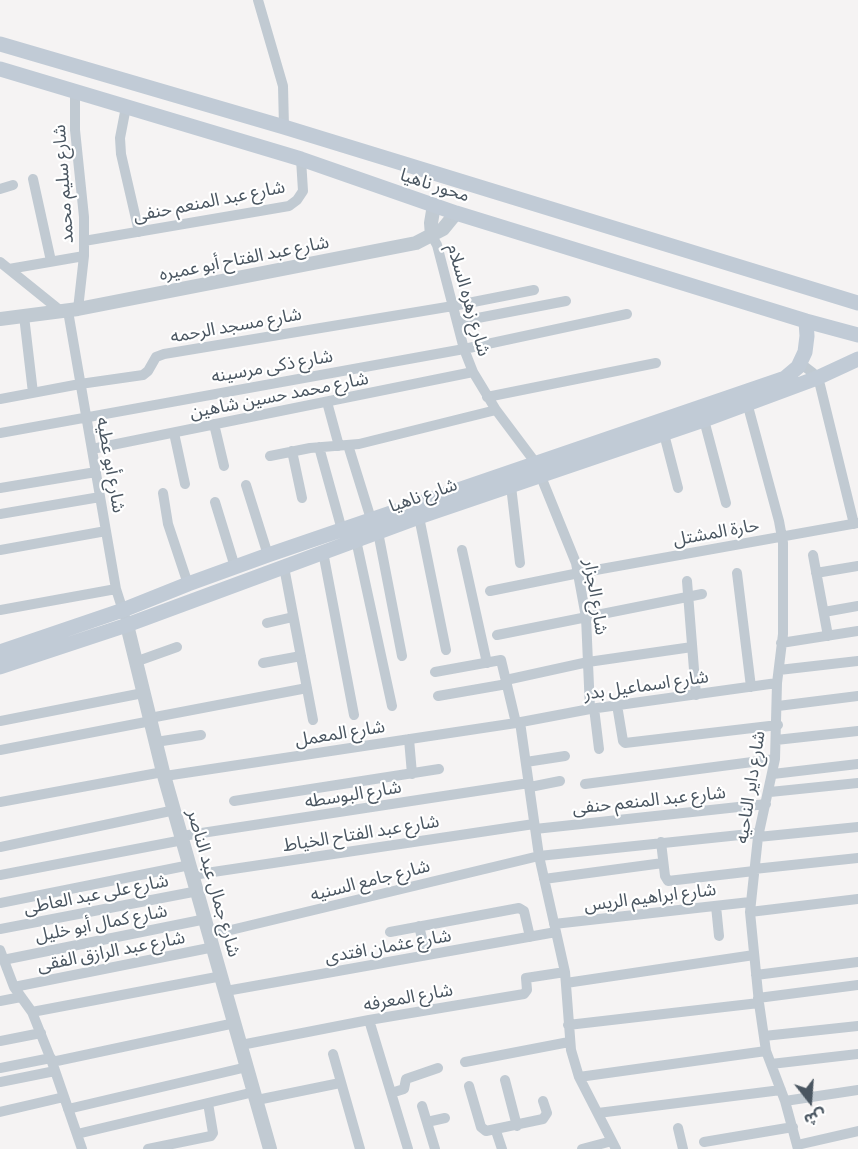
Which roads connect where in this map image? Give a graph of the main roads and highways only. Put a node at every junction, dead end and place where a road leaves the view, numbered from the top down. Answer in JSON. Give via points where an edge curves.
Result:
{"nodes":[{"id":1,"x":0,"y":44,"type":"edge"},
{"id":2,"x":0,"y":69,"type":"edge"},
{"id":3,"x":858,"y":303,"type":"edge"},
{"id":4,"x":806,"y":321,"type":"junction"},
{"id":5,"x":858,"y":335,"type":"edge"},
{"id":6,"x":856,"y":362,"type":"edge"},
{"id":7,"x":746,"y":399,"type":"junction"},
{"id":8,"x":538,"y":469,"type":"junction"},
{"id":9,"x":375,"y":526,"type":"junction"},
{"id":10,"x":125,"y":618,"type":"junction"},
{"id":11,"x":0,"y":652,"type":"edge"},
{"id":12,"x":0,"y":667,"type":"edge"}],
"edges":[{"from":1,"to":3,"type":"main road","name":"محور ناهيا"},
{"from":2,"to":4,"type":"main road","name":"محور ناهيا","via":[[301,159],[456,213]]},
{"from":4,"to":5,"type":"main road","name":"محور ناهيا"},
{"from":4,"to":7,"type":"main road","name":"شارع ناهيا","via":[[806,344],[794,371]]},
{"from":6,"to":7,"type":"main road","name":"شارع ناهيا"},
{"from":7,"to":8,"type":"main road","name":"شارع ناهيا"},
{"from":7,"to":8,"type":"main road","name":"شارع ناهيا","via":[[664,434]]},
{"from":8,"to":9,"type":"main road","name":"شارع ناهيا"},
{"from":8,"to":9,"type":"main road","name":"شارع ناهيا","via":[[511,486],[419,517]]},
{"from":9,"to":10,"type":"main road","name":"شارع ناهيا","via":[[356,540],[284,567]]},
{"from":9,"to":10,"type":"main road","name":"شارع ناهيا","via":[[342,530],[188,584]]},
{"from":10,"to":11,"type":"main road","name":"شارع ناهيا"},
{"from":10,"to":12,"type":"main road","name":"شارع ناهيا"}]}
